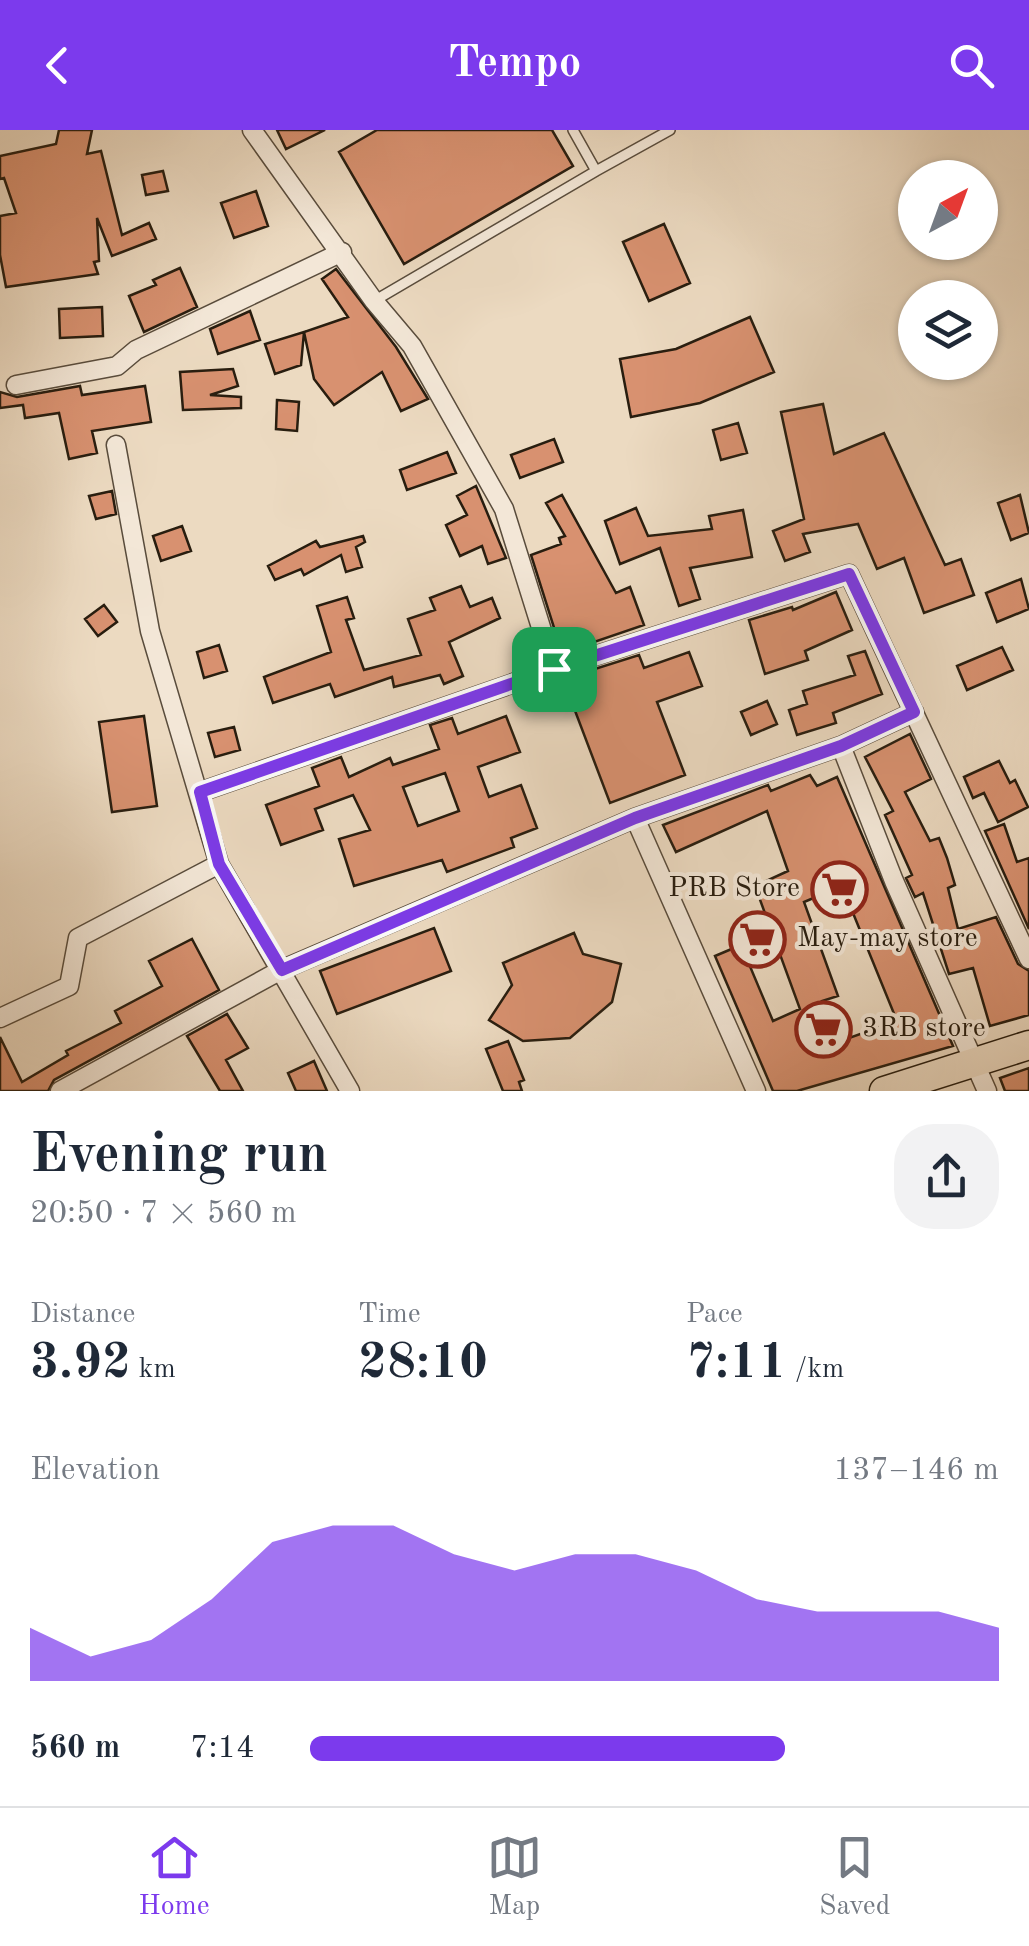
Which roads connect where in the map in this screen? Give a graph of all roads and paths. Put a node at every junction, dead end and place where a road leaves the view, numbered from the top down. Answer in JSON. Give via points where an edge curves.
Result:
{"nodes":[{"id":1,"x":252,"y":130,"type":"edge"},
{"id":2,"x":573,"y":130,"type":"edge"},
{"id":3,"x":670,"y":130,"type":"edge"},
{"id":4,"x":596,"y":171,"type":"junction"},
{"id":5,"x":342,"y":252,"type":"junction"},
{"id":6,"x":374,"y":301,"type":"junction"},
{"id":7,"x":16,"y":385,"type":"dead end"},
{"id":8,"x":116,"y":445,"type":"dead end"},
{"id":9,"x":554,"y":669,"type":"junction"},
{"id":10,"x":914,"y":712,"type":"junction"},
{"id":11,"x":841,"y":746,"type":"junction"},
{"id":12,"x":200,"y":792,"type":"junction"},
{"id":13,"x":635,"y":818,"type":"junction"},
{"id":14,"x":219,"y":864,"type":"junction"},
{"id":15,"x":1029,"y":959,"type":"edge"},
{"id":16,"x":282,"y":970,"type":"junction"},
{"id":17,"x":0,"y":1018,"type":"edge"},
{"id":18,"x":1029,"y":1045,"type":"edge"},
{"id":19,"x":975,"y":1060,"type":"junction"},
{"id":20,"x":60,"y":1091,"type":"edge"},
{"id":21,"x":350,"y":1091,"type":"edge"},
{"id":22,"x":756,"y":1091,"type":"edge"},
{"id":23,"x":884,"y":1091,"type":"edge"},
{"id":24,"x":987,"y":1091,"type":"edge"}],
"edges":[{"from":1,"to":5,"type":"street"},
{"from":2,"to":4,"type":"lane"},
{"from":3,"to":4,"type":"lane"},
{"from":4,"to":6,"type":"lane"},
{"from":5,"to":6,"type":"street"},
{"from":5,"to":7,"type":"street","via":[[136,350],[117,366]]},
{"from":6,"to":9,"type":"street","via":[[412,346],[504,509]]},
{"from":8,"to":12,"type":"street","via":[[150,631]]},
{"from":9,"to":10,"type":"street","via":[[849,574]]},
{"from":9,"to":12,"type":"street"},
{"from":10,"to":11,"type":"street"},
{"from":10,"to":15,"type":"street"},
{"from":11,"to":13,"type":"street"},
{"from":11,"to":19,"type":"street"},
{"from":12,"to":14,"type":"street"},
{"from":13,"to":16,"type":"street"},
{"from":13,"to":22,"type":"street"},
{"from":14,"to":16,"type":"street"},
{"from":14,"to":17,"type":"street","via":[[78,938],[69,986]]},
{"from":16,"to":20,"type":"street"},
{"from":16,"to":21,"type":"street"},
{"from":18,"to":19,"type":"main road"},
{"from":19,"to":23,"type":"main road"},
{"from":19,"to":24,"type":"street"}]}
